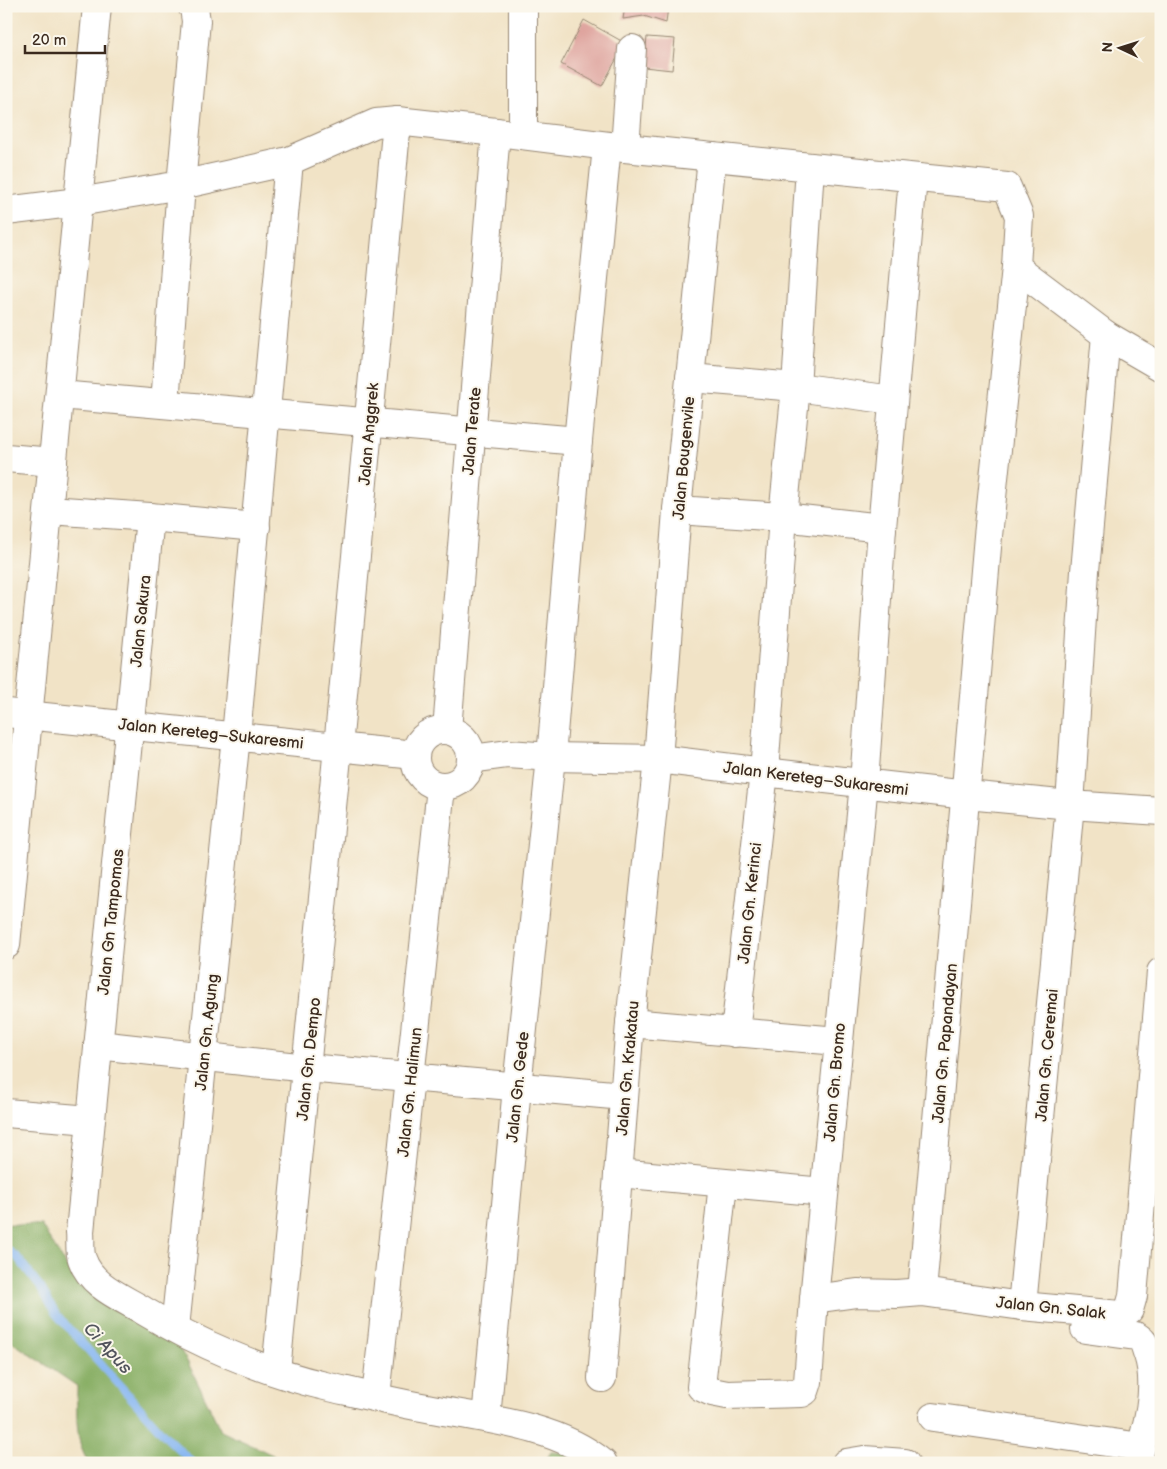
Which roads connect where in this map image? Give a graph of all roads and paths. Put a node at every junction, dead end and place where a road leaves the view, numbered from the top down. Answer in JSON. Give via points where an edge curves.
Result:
{"nodes":[{"id":1,"x":97,"y":6,"type":"edge"},
{"id":2,"x":192,"y":6,"type":"edge"},
{"id":3,"x":523,"y":6,"type":"edge"},
{"id":4,"x":632,"y":49,"type":"dead end"},
{"id":5,"x":397,"y":121,"type":"junction"},
{"id":6,"x":496,"y":132,"type":"junction"},
{"id":7,"x":523,"y":135,"type":"junction"},
{"id":8,"x":616,"y":147,"type":"junction"},
{"id":9,"x":712,"y":157,"type":"junction"},
{"id":10,"x":289,"y":161,"type":"junction"},
{"id":11,"x":810,"y":167,"type":"junction"},
{"id":12,"x":913,"y":178,"type":"junction"},
{"id":13,"x":182,"y":185,"type":"junction"},
{"id":14,"x":78,"y":202,"type":"junction"},
{"id":15,"x":6,"y":211,"type":"edge"},
{"id":16,"x":1016,"y":267,"type":"junction"},
{"id":17,"x":1106,"y":335,"type":"junction"},
{"id":18,"x":1161,"y":367,"type":"edge"},
{"id":19,"x":690,"y":378,"type":"junction"},
{"id":20,"x":796,"y":387,"type":"junction"},
{"id":21,"x":60,"y":395,"type":"junction"},
{"id":22,"x":893,"y":400,"type":"junction"},
{"id":23,"x":165,"y":404,"type":"junction"},
{"id":24,"x":266,"y":414,"type":"junction"},
{"id":25,"x":369,"y":422,"type":"junction"},
{"id":26,"x":471,"y":431,"type":"junction"},
{"id":27,"x":578,"y":441,"type":"junction"},
{"id":28,"x":6,"y":458,"type":"edge"},
{"id":29,"x":53,"y":462,"type":"junction"},
{"id":30,"x":49,"y":510,"type":"junction"},
{"id":31,"x":677,"y":510,"type":"junction"},
{"id":32,"x":150,"y":517,"type":"junction"},
{"id":33,"x":783,"y":517,"type":"junction"},
{"id":34,"x":256,"y":527,"type":"junction"},
{"id":35,"x":882,"y":528,"type":"junction"},
{"id":36,"x":17,"y":714,"type":"edge"},
{"id":37,"x":130,"y":725,"type":"junction"},
{"id":38,"x":447,"y":730,"type":"junction"},
{"id":39,"x":236,"y":736,"type":"junction"},
{"id":40,"x":338,"y":747,"type":"junction"},
{"id":41,"x":415,"y":756,"type":"junction"},
{"id":42,"x":551,"y":757,"type":"junction"},
{"id":43,"x":471,"y":759,"type":"junction"},
{"id":44,"x":658,"y":759,"type":"junction"},
{"id":45,"x":764,"y":772,"type":"junction"},
{"id":46,"x":864,"y":783,"type":"junction"},
{"id":47,"x":441,"y":787,"type":"junction"},
{"id":48,"x":966,"y":795,"type":"junction"},
{"id":49,"x":1070,"y":805,"type":"junction"},
{"id":50,"x":1161,"y":811,"type":"edge"},
{"id":51,"x":6,"y":945,"type":"edge"},
{"id":52,"x":1161,"y":972,"type":"edge"},
{"id":53,"x":630,"y":1024,"type":"junction"},
{"id":54,"x":735,"y":1033,"type":"junction"},
{"id":55,"x":838,"y":1041,"type":"junction"},
{"id":56,"x":98,"y":1045,"type":"junction"},
{"id":57,"x":204,"y":1057,"type":"junction"},
{"id":58,"x":307,"y":1068,"type":"junction"},
{"id":59,"x":411,"y":1077,"type":"junction"},
{"id":60,"x":517,"y":1087,"type":"junction"},
{"id":61,"x":624,"y":1096,"type":"junction"},
{"id":62,"x":6,"y":1113,"type":"edge"},
{"id":63,"x":90,"y":1120,"type":"junction"},
{"id":64,"x":618,"y":1173,"type":"junction"},
{"id":65,"x":723,"y":1183,"type":"junction"},
{"id":66,"x":824,"y":1192,"type":"junction"},
{"id":67,"x":922,"y":1292,"type":"junction"},
{"id":68,"x":814,"y":1299,"type":"junction"},
{"id":69,"x":1022,"y":1306,"type":"junction"},
{"id":70,"x":941,"y":1312,"type":"dead end"},
{"id":71,"x":175,"y":1328,"type":"junction"},
{"id":72,"x":276,"y":1371,"type":"junction"},
{"id":73,"x":602,"y":1378,"type":"dead end"},
{"id":74,"x":376,"y":1397,"type":"junction"},
{"id":75,"x":933,"y":1417,"type":"dead end"},
{"id":76,"x":486,"y":1418,"type":"junction"},
{"id":77,"x":1139,"y":1455,"type":"edge"},
{"id":78,"x":603,"y":1463,"type":"edge"},
{"id":79,"x":846,"y":1463,"type":"edge"},
{"id":80,"x":905,"y":1463,"type":"edge"}],
"edges":[{"from":1,"to":14,"type":"street"},
{"from":2,"to":13,"type":"street","via":[[196,21]]},
{"from":3,"to":7,"type":"street"},
{"from":4,"to":8,"type":"street","name":"Jalan Gn. Gede"},
{"from":5,"to":6,"type":"street"},
{"from":5,"to":10,"type":"street","via":[[376,123]]},
{"from":5,"to":25,"type":"street","name":"Jalan Anggrek"},
{"from":6,"to":7,"type":"street"},
{"from":6,"to":26,"type":"street","name":"Jalan Terate"},
{"from":7,"to":8,"type":"street"},
{"from":8,"to":9,"type":"street"},
{"from":8,"to":27,"type":"street","name":"Jalan Gn. Gede"},
{"from":9,"to":11,"type":"street"},
{"from":9,"to":19,"type":"street","name":"Jalan Bougenvile"},
{"from":10,"to":13,"type":"street"},
{"from":10,"to":24,"type":"street","name":"Jalan Gn. Agung"},
{"from":11,"to":12,"type":"street"},
{"from":11,"to":20,"type":"street","name":"Jalan Gn. Kerinci"},
{"from":12,"to":16,"type":"street","name":"Jalan Gn. Papandayan","via":[[1007,187],[1019,216]]},
{"from":12,"to":22,"type":"street","name":"Jalan Gn. Bromo"},
{"from":13,"to":14,"type":"street"},
{"from":13,"to":23,"type":"street"},
{"from":14,"to":15,"type":"street"},
{"from":14,"to":21,"type":"street"},
{"from":16,"to":17,"type":"street"},
{"from":16,"to":48,"type":"street","name":"Jalan Gn. Papandayan","via":[[988,536]]},
{"from":17,"to":18,"type":"street"},
{"from":17,"to":49,"type":"street","name":"Jalan Gn. Ceremai","via":[[1085,571]]},
{"from":19,"to":20,"type":"street"},
{"from":19,"to":31,"type":"street","name":"Jalan Bougenvile"},
{"from":20,"to":22,"type":"street"},
{"from":20,"to":33,"type":"street","name":"Jalan Gn. Kerinci"},
{"from":21,"to":23,"type":"street"},
{"from":21,"to":29,"type":"street"},
{"from":22,"to":35,"type":"street","name":"Jalan Gn. Bromo"},
{"from":23,"to":24,"type":"street"},
{"from":24,"to":25,"type":"street"},
{"from":24,"to":34,"type":"street","name":"Jalan Gn. Agung"},
{"from":25,"to":26,"type":"street"},
{"from":25,"to":40,"type":"street","name":"Jalan Anggrek"},
{"from":26,"to":27,"type":"street"},
{"from":26,"to":38,"type":"street","name":"Jalan Terate"},
{"from":27,"to":42,"type":"street","name":"Jalan Gn. Gede"},
{"from":28,"to":29,"type":"street"},
{"from":29,"to":30,"type":"street"},
{"from":30,"to":32,"type":"street"},
{"from":30,"to":36,"type":"street"},
{"from":31,"to":33,"type":"street"},
{"from":31,"to":44,"type":"street","name":"Jalan Bougenvile"},
{"from":32,"to":34,"type":"street"},
{"from":32,"to":37,"type":"street","name":"Jalan Sakura"},
{"from":33,"to":35,"type":"street"},
{"from":33,"to":45,"type":"street","name":"Jalan Gn. Kerinci"},
{"from":34,"to":39,"type":"street","name":"Jalan Gn. Agung"},
{"from":35,"to":46,"type":"street","name":"Jalan Gn. Bromo"},
{"from":36,"to":37,"type":"street","name":"Jalan Kereteg–Sukaresmi"},
{"from":36,"to":51,"type":"street"},
{"from":37,"to":39,"type":"street","name":"Jalan Kereteg–Sukaresmi"},
{"from":37,"to":56,"type":"street","name":"Jalan Gn Tampomas"},
{"from":38,"to":41,"type":"street","via":[[426,736],[418,745]]},
{"from":38,"to":43,"type":"street","via":[[464,740],[470,749]]},
{"from":39,"to":40,"type":"street","name":"Jalan Kereteg–Sukaresmi"},
{"from":39,"to":57,"type":"street","name":"Jalan Gn. Agung"},
{"from":40,"to":41,"type":"street","name":"Jalan Kereteg–Sukaresmi"},
{"from":40,"to":58,"type":"street","name":"Jalan Gn. Dempo"},
{"from":41,"to":47,"type":"street","via":[[416,767],[422,777]]},
{"from":42,"to":43,"type":"street","name":"Jalan Kereteg–Sukaresmi","via":[[508,754]]},
{"from":42,"to":44,"type":"street","name":"Jalan Kereteg–Sukaresmi"},
{"from":42,"to":60,"type":"street","name":"Jalan Gn. Gede"},
{"from":43,"to":47,"type":"street","via":[[465,776],[450,786]]},
{"from":44,"to":45,"type":"street","name":"Jalan Kereteg–Sukaresmi"},
{"from":44,"to":53,"type":"street","name":"Jalan Gn. Krakatau"},
{"from":45,"to":46,"type":"street","name":"Jalan Kereteg–Sukaresmi"},
{"from":45,"to":54,"type":"street","name":"Jalan Gn. Kerinci"},
{"from":46,"to":48,"type":"street","name":"Jalan Kereteg–Sukaresmi"},
{"from":46,"to":55,"type":"street","name":"Jalan Gn. Bromo"},
{"from":47,"to":59,"type":"street","name":"Jalan Gn. Halimun"},
{"from":48,"to":49,"type":"street","name":"Jalan Kereteg–Sukaresmi"},
{"from":48,"to":67,"type":"street","name":"Jalan Gn. Papandayan"},
{"from":49,"to":50,"type":"street","name":"Jalan Kereteg–Sukaresmi"},
{"from":49,"to":69,"type":"street","name":"Jalan Gn. Ceremai"},
{"from":52,"to":69,"type":"street","name":"Jalan Gn. Salak","via":[[1133,1296],[1129,1310],[1120,1315]]},
{"from":53,"to":54,"type":"street"},
{"from":53,"to":61,"type":"street","name":"Jalan Gn. Krakatau"},
{"from":54,"to":55,"type":"street"},
{"from":55,"to":66,"type":"street","name":"Jalan Gn. Bromo"},
{"from":56,"to":57,"type":"street"},
{"from":56,"to":63,"type":"street","name":"Jalan Gn Tampomas"},
{"from":57,"to":58,"type":"street"},
{"from":57,"to":71,"type":"street","name":"Jalan Gn. Agung"},
{"from":58,"to":59,"type":"street"},
{"from":58,"to":72,"type":"street","name":"Jalan Gn. Dempo"},
{"from":59,"to":60,"type":"street"},
{"from":59,"to":74,"type":"street","name":"Jalan Gn. Halimun"},
{"from":60,"to":61,"type":"street"},
{"from":60,"to":76,"type":"street","name":"Jalan Gn. Gede"},
{"from":61,"to":64,"type":"street","name":"Jalan Gn. Krakatau"},
{"from":62,"to":63,"type":"street"},
{"from":63,"to":71,"type":"street","name":"Jalan Gn Tampomas","via":[[80,1232],[81,1257],[88,1273],[99,1284]]},
{"from":64,"to":65,"type":"street"},
{"from":64,"to":73,"type":"street","name":"Jalan Gn. Krakatau"},
{"from":65,"to":66,"type":"street"},
{"from":65,"to":68,"type":"street","name":"Jalan Gn. Bromo","via":[[701,1387],[727,1395],[805,1391]]},
{"from":66,"to":68,"type":"street","name":"Jalan Gn. Bromo"},
{"from":67,"to":68,"type":"street","name":"Jalan Gn. Salak","via":[[857,1293]]},
{"from":67,"to":69,"type":"street","name":"Jalan Gn. Salak"},
{"from":70,"to":77,"type":"street","via":[[1136,1336],[1143,1340],[1151,1362],[1153,1388]]},
{"from":71,"to":72,"type":"street","name":"Jalan Gn Tampomas"},
{"from":72,"to":74,"type":"street","name":"Jalan Gn Tampomas","via":[[323,1386]]},
{"from":74,"to":76,"type":"street","name":"Jalan Gn Tampomas"},
{"from":75,"to":77,"type":"street"},
{"from":76,"to":78,"type":"street","name":"Jalan Gn Tampomas","via":[[559,1437],[591,1453]]},
{"from":79,"to":80,"type":"street","via":[[864,1460]]}]}
